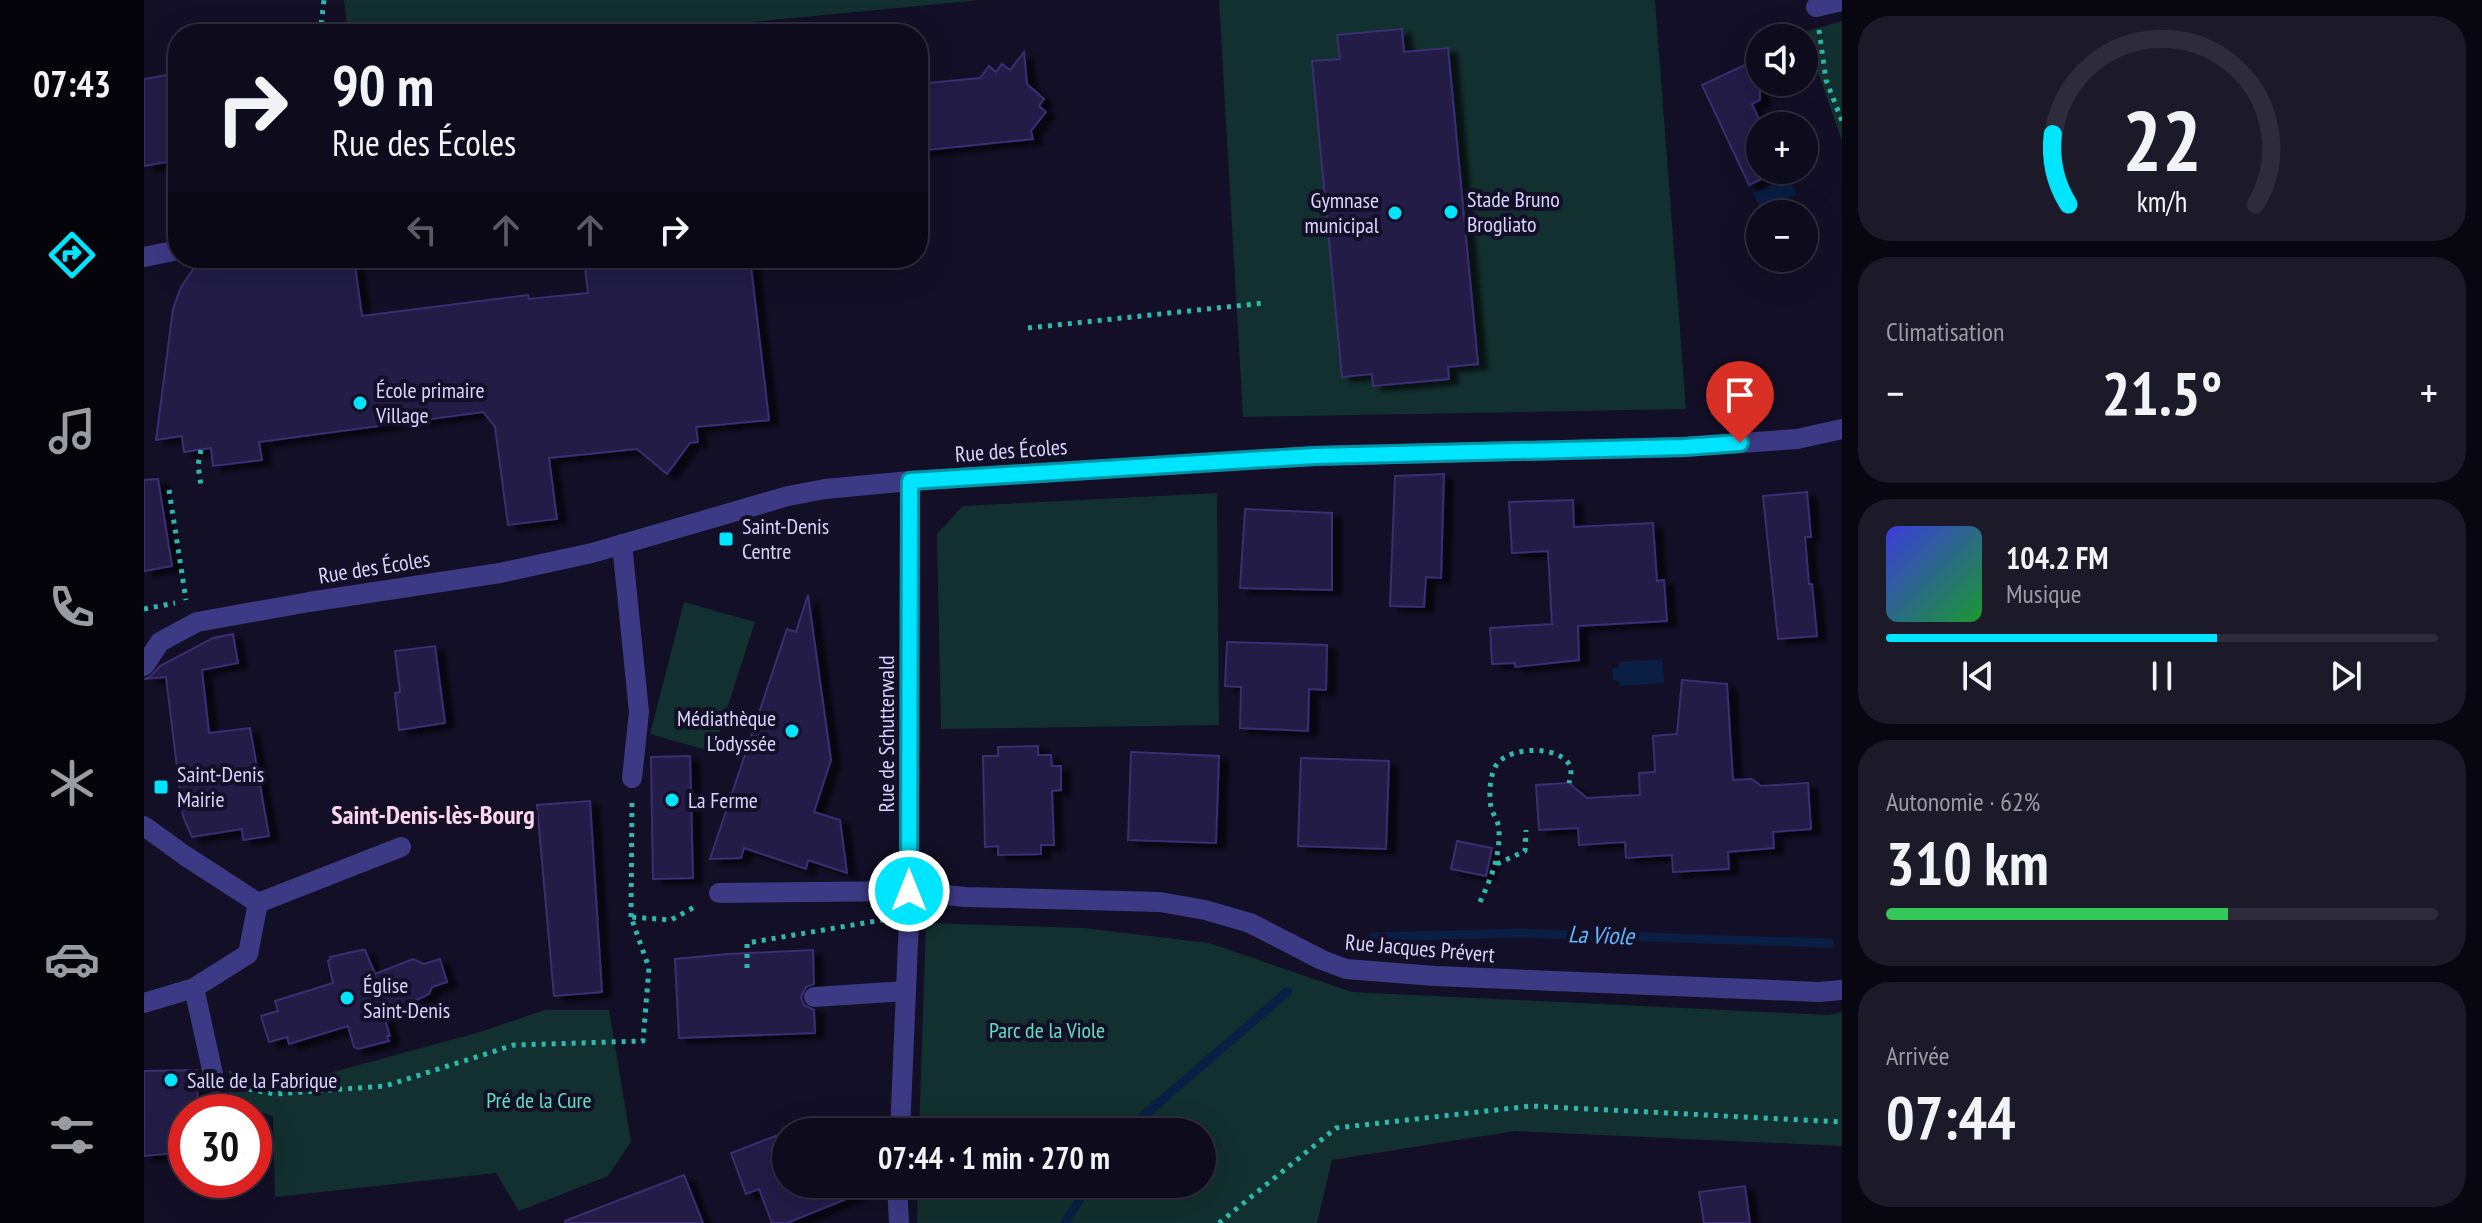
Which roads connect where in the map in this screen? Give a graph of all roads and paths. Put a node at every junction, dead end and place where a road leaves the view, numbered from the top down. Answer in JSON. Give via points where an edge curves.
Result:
{"nodes":[{"id":1,"x":324,"y":0,"type":"edge"},
{"id":2,"x":1842,"y":1,"type":"edge"},
{"id":3,"x":1816,"y":7,"type":"joint"},
{"id":4,"x":321,"y":24,"type":"edge"},
{"id":5,"x":1842,"y":121,"type":"edge"},
{"id":6,"x":168,"y":252,"type":"edge"},
{"id":7,"x":144,"y":257,"type":"edge"},
{"id":8,"x":1264,"y":303,"type":"dead end"},
{"id":9,"x":1028,"y":328,"type":"dead end"},
{"id":10,"x":1842,"y":429,"type":"edge"},
{"id":11,"x":201,"y":450,"type":"dead end"},
{"id":12,"x":910,"y":481,"type":"junction"},
{"id":13,"x":201,"y":486,"type":"dead end"},
{"id":14,"x":169,"y":490,"type":"dead end"},
{"id":15,"x":622,"y":544,"type":"junction"},
{"id":16,"x":200,"y":599,"type":"dead end"},
{"id":17,"x":186,"y":601,"type":"junction"},
{"id":18,"x":144,"y":609,"type":"edge"},
{"id":19,"x":197,"y":622,"type":"junction"},
{"id":20,"x":144,"y":666,"type":"edge"},
{"id":21,"x":632,"y":778,"type":"joint"},
{"id":22,"x":1569,"y":783,"type":"dead end"},
{"id":23,"x":144,"y":826,"type":"edge"},
{"id":24,"x":1526,"y":830,"type":"dead end"},
{"id":25,"x":401,"y":847,"type":"dead end"},
{"id":26,"x":1497,"y":864,"type":"junction"},
{"id":27,"x":909,"y":891,"type":"junction"},
{"id":28,"x":719,"y":893,"type":"joint"},
{"id":29,"x":1480,"y":902,"type":"dead end"},
{"id":30,"x":258,"y":903,"type":"junction"},
{"id":31,"x":631,"y":917,"type":"junction"},
{"id":32,"x":890,"y":919,"type":"dead end"},
{"id":33,"x":747,"y":968,"type":"dead end"},
{"id":34,"x":194,"y":988,"type":"junction"},
{"id":35,"x":1842,"y":990,"type":"edge"},
{"id":36,"x":906,"y":991,"type":"junction"},
{"id":37,"x":814,"y":997,"type":"dead end"},
{"id":38,"x":144,"y":1003,"type":"edge"},
{"id":39,"x":215,"y":1083,"type":"joint"},
{"id":40,"x":901,"y":1118,"type":"edge"},
{"id":41,"x":1842,"y":1122,"type":"edge"},
{"id":42,"x":898,"y":1198,"type":"edge"},
{"id":43,"x":899,"y":1223,"type":"edge"},
{"id":44,"x":1219,"y":1223,"type":"edge"}],
"edges":[{"from":1,"to":4,"type":"path"},
{"from":2,"to":3,"type":"street"},
{"from":3,"to":5,"type":"path","via":[[1826,80]]},
{"from":6,"to":7,"type":"street"},
{"from":8,"to":9,"type":"path"},
{"from":10,"to":12,"type":"street","name":"Rue des Écoles","via":[[1797,439],[1684,447],[1314,456]]},
{"from":11,"to":13,"type":"path"},
{"from":12,"to":15,"type":"street","name":"Rue des Écoles","via":[[788,496]]},
{"from":12,"to":27,"type":"street","name":"Rue de Schutterwald"},
{"from":14,"to":17,"type":"path"},
{"from":15,"to":19,"type":"street","name":"Rue des Écoles","via":[[500,573]]},
{"from":15,"to":21,"type":"street","via":[[639,712]]},
{"from":16,"to":17,"type":"path"},
{"from":17,"to":18,"type":"path"},
{"from":17,"to":19,"type":"path"},
{"from":19,"to":20,"type":"street","name":"Rue des Écoles","via":[[160,642]]},
{"from":21,"to":31,"type":"path"},
{"from":22,"to":26,"type":"path","via":[[1571,770],[1564,758],[1548,752],[1509,753],[1495,766],[1490,786],[1491,808],[1500,826]]},
{"from":23,"to":30,"type":"street"},
{"from":24,"to":26,"type":"path","via":[[1525,851]]},
{"from":25,"to":30,"type":"street"},
{"from":26,"to":29,"type":"path"},
{"from":27,"to":28,"type":"street","name":"Rue Jacques Prévert"},
{"from":27,"to":35,"type":"street","name":"Rue Jacques Prévert","via":[[1160,902],[1205,910],[1250,923],[1346,969]]},
{"from":27,"to":36,"type":"street","name":"Rue de Schutterwald"},
{"from":28,"to":31,"type":"path","via":[[671,920]]},
{"from":30,"to":34,"type":"street","via":[[248,954]]},
{"from":31,"to":39,"type":"path","via":[[649,968],[643,1041],[514,1045],[385,1086],[274,1094]]},
{"from":32,"to":33,"type":"path","via":[[747,943]]},
{"from":34,"to":38,"type":"street"},
{"from":34,"to":39,"type":"street"},
{"from":36,"to":37,"type":"street"},
{"from":36,"to":40,"type":"street","name":"Rue de Schutterwald"},
{"from":41,"to":44,"type":"path","via":[[1531,1106],[1336,1128]]},
{"from":42,"to":43,"type":"street"}]}
